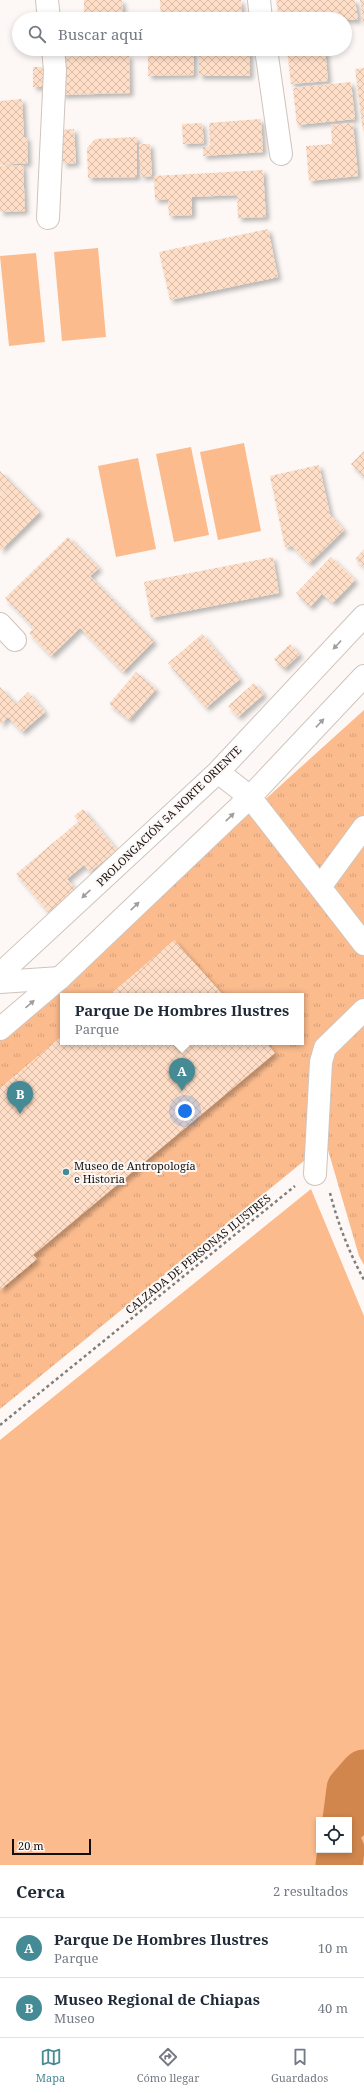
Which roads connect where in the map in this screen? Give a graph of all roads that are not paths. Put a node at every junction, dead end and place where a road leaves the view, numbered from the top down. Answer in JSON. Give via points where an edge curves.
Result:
{"nodes":[{"id":1,"x":47,"y":0,"type":"edge"},
{"id":2,"x":259,"y":0,"type":"edge"},
{"id":3,"x":48,"y":12,"type":"edge"},
{"id":4,"x":260,"y":12,"type":"edge"},
{"id":5,"x":54,"y":56,"type":"edge"},
{"id":6,"x":267,"y":56,"type":"edge"},
{"id":7,"x":281,"y":154,"type":"dead end"},
{"id":8,"x":48,"y":218,"type":"dead end"},
{"id":9,"x":364,"y":616,"type":"edge"},
{"id":10,"x":0,"y":624,"type":"edge"},
{"id":11,"x":15,"y":640,"type":"dead end"},
{"id":12,"x":364,"y":676,"type":"edge"},
{"id":13,"x":218,"y":772,"type":"junction"},
{"id":14,"x":250,"y":797,"type":"junction"},
{"id":15,"x":364,"y":827,"type":"edge"},
{"id":16,"x":320,"y":887,"type":"junction"},
{"id":17,"x":364,"y":944,"type":"edge"},
{"id":18,"x":0,"y":974,"type":"edge"},
{"id":19,"x":60,"y":978,"type":"junction"},
{"id":20,"x":0,"y":982,"type":"edge"},
{"id":21,"x":364,"y":1010,"type":"edge"},
{"id":22,"x":0,"y":1029,"type":"edge"},
{"id":23,"x":314,"y":1174,"type":"road end"}],
"edges":[{"from":1,"to":3,"type":"main road"},
{"from":2,"to":4,"type":"main road"},
{"from":5,"to":8,"type":"main road"},
{"from":6,"to":7,"type":"main road"},
{"from":9,"to":13,"type":"main road","name":"PROLONGACIÓN 5A NORTE ORIENTE","one_way":true},
{"from":10,"to":11,"type":"main road"},
{"from":14,"to":12,"type":"main road","one_way":true},
{"from":13,"to":14,"type":"main road"},
{"from":13,"to":18,"type":"main road","name":"PROLONGACIÓN 5A NORTE ORIENTE","one_way":true},
{"from":14,"to":16,"type":"main road"},
{"from":19,"to":14,"type":"main road","one_way":true},
{"from":15,"to":16,"type":"main road"},
{"from":16,"to":17,"type":"main road"},
{"from":19,"to":20,"type":"main road"},
{"from":22,"to":19,"type":"main road","one_way":true},
{"from":21,"to":23,"type":"main road","via":[[325,1048],[321,1062]]}]}
